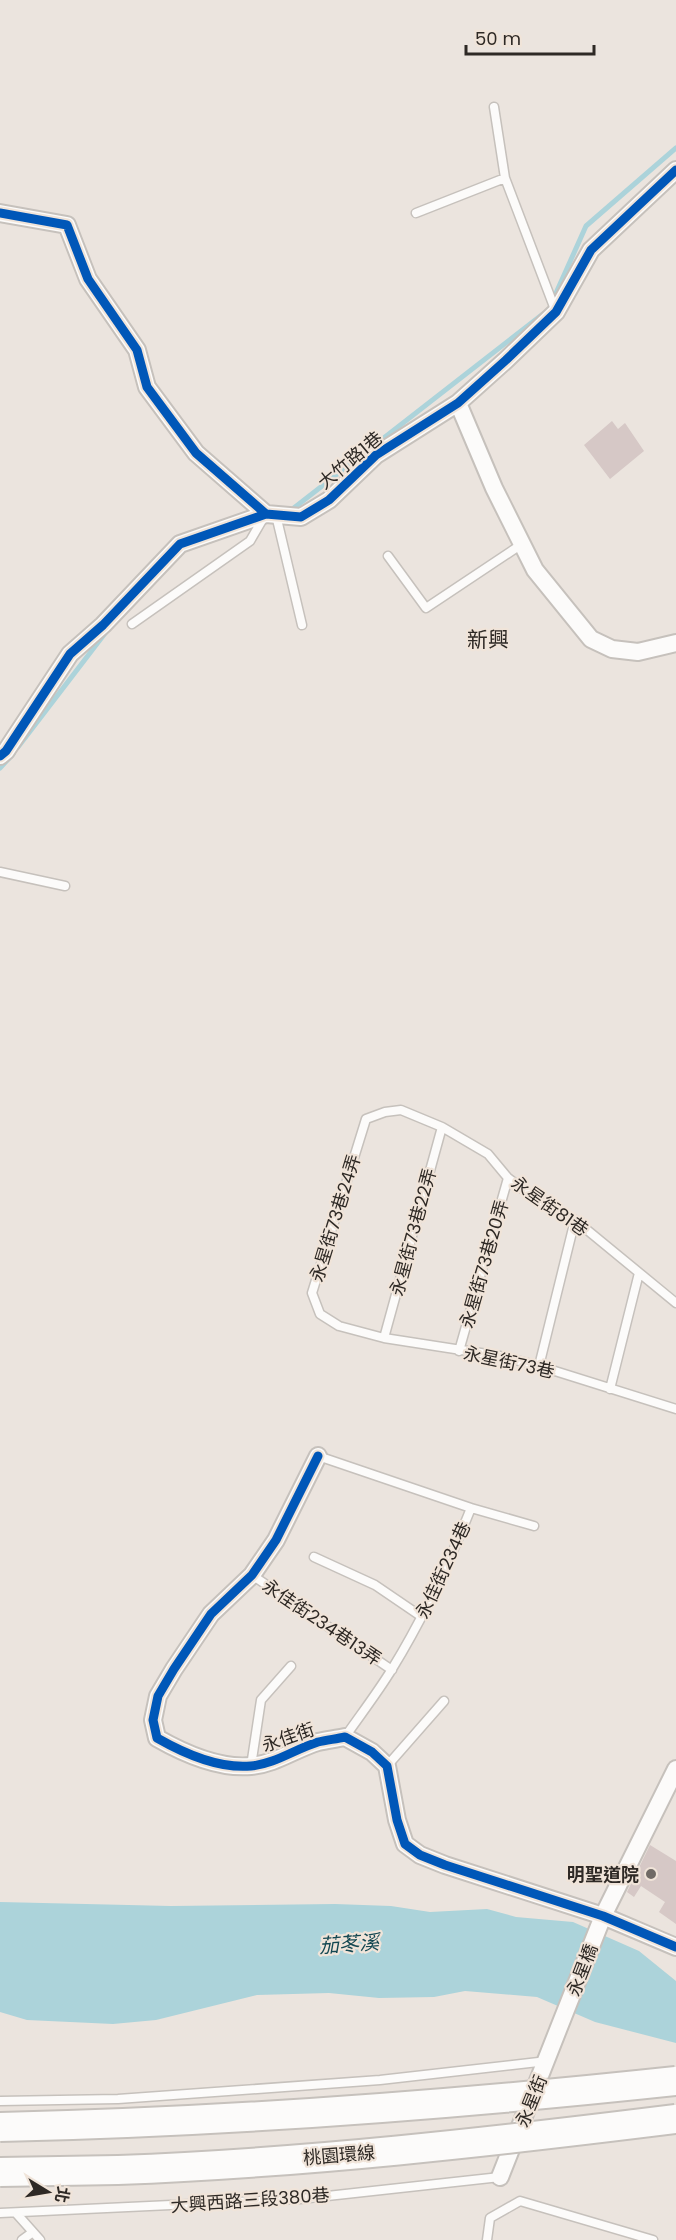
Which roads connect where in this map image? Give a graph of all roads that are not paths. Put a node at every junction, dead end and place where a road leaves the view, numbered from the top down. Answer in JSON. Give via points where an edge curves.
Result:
{"nodes":[{"id":1,"x":494,"y":107,"type":"dead end"},
{"id":2,"x":676,"y":170,"type":"edge"},
{"id":3,"x":505,"y":178,"type":"junction"},
{"id":4,"x":0,"y":213,"type":"edge"},
{"id":5,"x":416,"y":213,"type":"dead end"},
{"id":6,"x":556,"y":312,"type":"junction"},
{"id":7,"x":458,"y":403,"type":"junction"},
{"id":8,"x":275,"y":517,"type":"junction"},
{"id":9,"x":522,"y":544,"type":"junction"},
{"id":10,"x":388,"y":556,"type":"dead end"},
{"id":11,"x":132,"y":624,"type":"dead end"},
{"id":12,"x":302,"y":625,"type":"dead end"},
{"id":13,"x":676,"y":643,"type":"edge"},
{"id":14,"x":3,"y":753,"type":"edge"},
{"id":15,"x":0,"y":872,"type":"edge"},
{"id":16,"x":65,"y":886,"type":"dead end"},
{"id":17,"x":384,"y":1112,"type":"joint"},
{"id":18,"x":442,"y":1127,"type":"junction"},
{"id":19,"x":508,"y":1178,"type":"junction"},
{"id":20,"x":574,"y":1220,"type":"junction"},
{"id":21,"x":639,"y":1273,"type":"junction"},
{"id":22,"x":676,"y":1303,"type":"edge"},
{"id":23,"x":339,"y":1326,"type":"joint"},
{"id":24,"x":384,"y":1338,"type":"junction"},
{"id":25,"x":459,"y":1351,"type":"junction"},
{"id":26,"x":539,"y":1365,"type":"junction"},
{"id":27,"x":610,"y":1389,"type":"junction"},
{"id":28,"x":676,"y":1409,"type":"edge"},
{"id":29,"x":318,"y":1456,"type":"joint"},
{"id":30,"x":471,"y":1508,"type":"junction"},
{"id":31,"x":534,"y":1526,"type":"dead end"},
{"id":32,"x":314,"y":1557,"type":"dead end"},
{"id":33,"x":252,"y":1575,"type":"junction"},
{"id":34,"x":422,"y":1617,"type":"junction"},
{"id":35,"x":291,"y":1666,"type":"dead end"},
{"id":36,"x":392,"y":1670,"type":"junction"},
{"id":37,"x":444,"y":1701,"type":"dead end"},
{"id":38,"x":345,"y":1737,"type":"junction"},
{"id":39,"x":251,"y":1766,"type":"junction"},
{"id":40,"x":387,"y":1766,"type":"junction"},
{"id":41,"x":676,"y":1769,"type":"edge"},
{"id":42,"x":603,"y":1916,"type":"junction"},
{"id":43,"x":676,"y":1947,"type":"edge"},
{"id":44,"x":561,"y":2025,"type":"joint"},
{"id":45,"x":547,"y":2061,"type":"junction"},
{"id":46,"x":676,"y":2081,"type":"edge"},
{"id":47,"x":0,"y":2101,"type":"edge"},
{"id":48,"x":676,"y":2119,"type":"edge"},
{"id":49,"x":0,"y":2127,"type":"edge"},
{"id":50,"x":0,"y":2172,"type":"edge"},
{"id":51,"x":500,"y":2177,"type":"joint"},
{"id":52,"x":0,"y":2213,"type":"edge"},
{"id":53,"x":16,"y":2213,"type":"junction"},
{"id":54,"x":33,"y":2232,"type":"junction"},
{"id":55,"x":22,"y":2240,"type":"edge"},
{"id":56,"x":40,"y":2240,"type":"edge"},
{"id":57,"x":488,"y":2240,"type":"edge"},
{"id":58,"x":653,"y":2240,"type":"edge"}],
"edges":[{"from":1,"to":3,"type":"lane"},
{"from":2,"to":6,"type":"street","name":"大竹路1巷","via":[[591,250]]},
{"from":3,"to":5,"type":"lane"},
{"from":3,"to":6,"type":"lane"},
{"from":4,"to":8,"type":"street","via":[[67,225],[88,279],[137,350],[147,387],[196,453]]},
{"from":6,"to":7,"type":"street","name":"大竹路1巷"},
{"from":7,"to":8,"type":"street","name":"大竹路1巷","via":[[376,455],[329,500],[301,517]]},
{"from":7,"to":9,"type":"street"},
{"from":8,"to":11,"type":"lane","via":[[256,530],[250,541]]},
{"from":8,"to":12,"type":"lane"},
{"from":8,"to":14,"type":"street","name":"大竹路1巷","via":[[175,549],[70,654]]},
{"from":9,"to":10,"type":"lane","via":[[426,608]]},
{"from":9,"to":13,"type":"street","via":[[535,570],[591,639],[612,649],[638,651]]},
{"from":15,"to":16,"type":"lane"},
{"from":17,"to":18,"type":"lane","name":"永星街81巷","via":[[401,1110]]},
{"from":17,"to":23,"type":"lane","name":"永星街73巷24弄","via":[[366,1119],[312,1293],[320,1314]]},
{"from":18,"to":19,"type":"lane","name":"永星街81巷","via":[[488,1154]]},
{"from":18,"to":24,"type":"lane","name":"永星街73巷22弄"},
{"from":19,"to":20,"type":"lane","name":"永星街81巷","via":[[540,1202]]},
{"from":19,"to":25,"type":"lane","name":"永星街73巷20弄"},
{"from":20,"to":21,"type":"lane","name":"永星街81巷"},
{"from":20,"to":26,"type":"lane"},
{"from":21,"to":22,"type":"lane","name":"永星街81巷"},
{"from":21,"to":27,"type":"lane"},
{"from":23,"to":24,"type":"lane","name":"永星街73巷"},
{"from":24,"to":25,"type":"lane","name":"永星街73巷"},
{"from":25,"to":26,"type":"lane","name":"永星街73巷"},
{"from":26,"to":27,"type":"lane","name":"永星街73巷"},
{"from":27,"to":28,"type":"lane","name":"永星街73巷"},
{"from":29,"to":30,"type":"lane","name":"永佳街234巷"},
{"from":29,"to":33,"type":"street","name":"永佳街","via":[[276,1540]]},
{"from":30,"to":31,"type":"lane"},
{"from":30,"to":34,"type":"lane","name":"永佳街234巷"},
{"from":32,"to":34,"type":"lane","via":[[375,1585]]},
{"from":33,"to":36,"type":"lane","name":"永佳街234巷13弄"},
{"from":33,"to":39,"type":"street","name":"永佳街","via":[[211,1614],[158,1696],[153,1720],[158,1738],[176,1749],[227,1765]]},
{"from":34,"to":36,"type":"lane","name":"永佳街234巷"},
{"from":35,"to":39,"type":"lane","via":[[261,1700]]},
{"from":36,"to":38,"type":"lane","name":"永佳街234巷"},
{"from":37,"to":40,"type":"lane"},
{"from":38,"to":39,"type":"street","name":"永佳街"},
{"from":38,"to":40,"type":"street"},
{"from":40,"to":42,"type":"street","via":[[405,1844],[420,1855]]},
{"from":41,"to":42,"type":"street"},
{"from":42,"to":43,"type":"street"},
{"from":42,"to":44,"type":"street","name":"永星橋"},
{"from":44,"to":45,"type":"street","name":"永星街"},
{"from":45,"to":47,"type":"lane","via":[[380,2079],[118,2099]]},
{"from":45,"to":51,"type":"street","name":"永星街"},
{"from":46,"to":49,"type":"highway","bridge":true,"via":[[350,2112],[124,2125]]},
{"from":48,"to":50,"type":"highway","name":"桃園環線","bridge":true,"via":[[342,2156],[119,2170]]},
{"from":51,"to":53,"type":"lane","name":"大興西路三段380巷","via":[[300,2199]]},
{"from":52,"to":53,"type":"lane","name":"大興西路三段380巷"},
{"from":53,"to":54,"type":"lane"},
{"from":54,"to":55,"type":"lane"},
{"from":54,"to":56,"type":"lane"},
{"from":57,"to":58,"type":"lane","via":[[490,2218],[519,2201]]}]}
